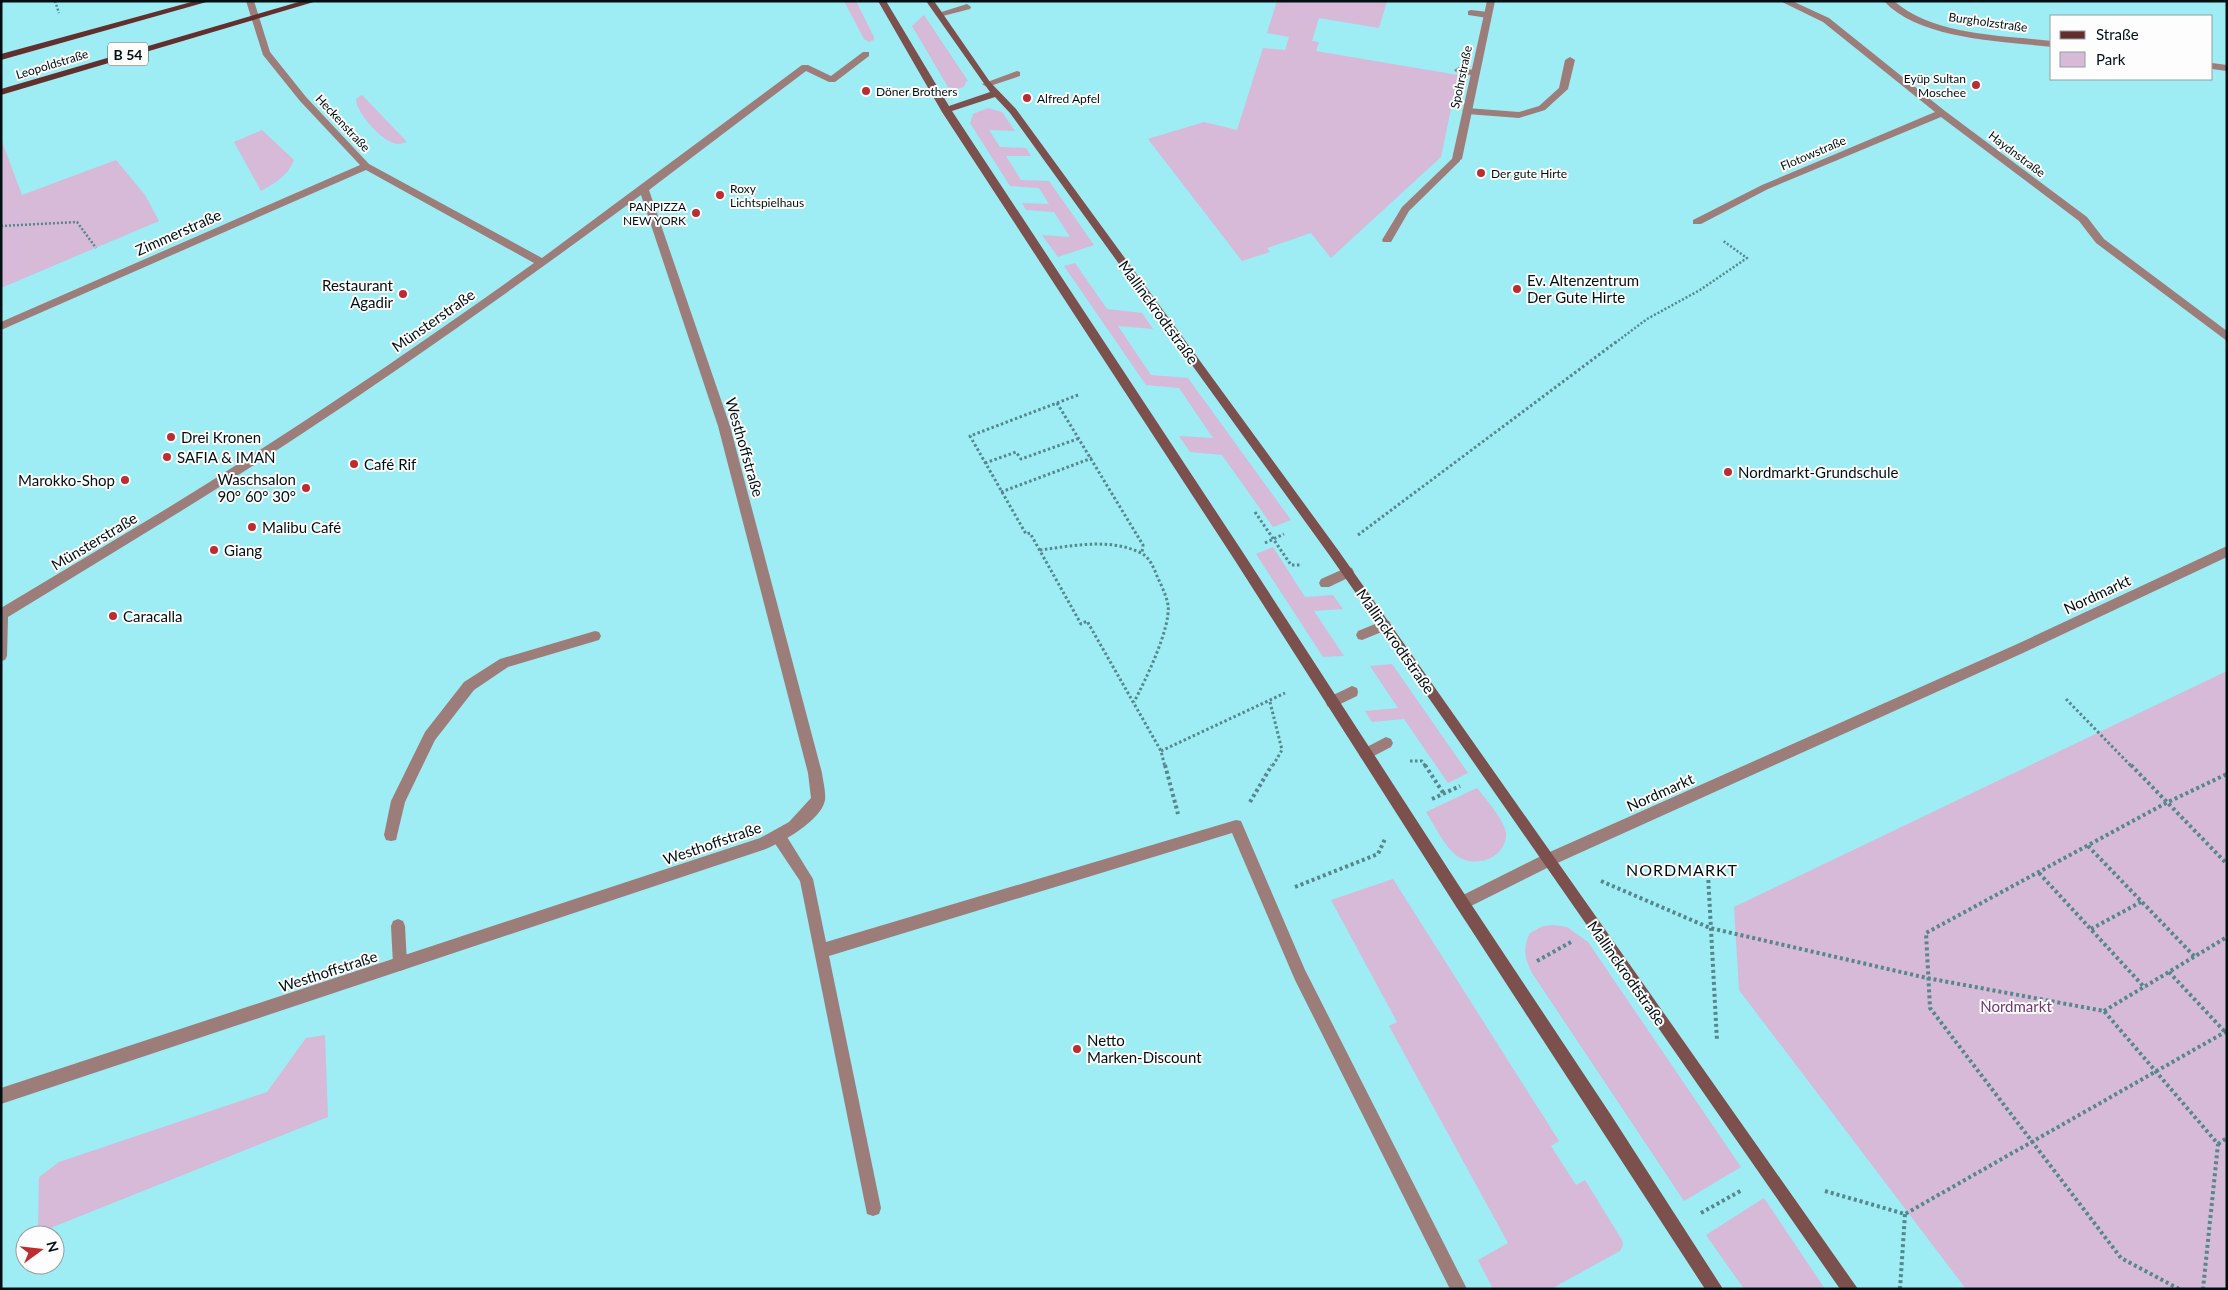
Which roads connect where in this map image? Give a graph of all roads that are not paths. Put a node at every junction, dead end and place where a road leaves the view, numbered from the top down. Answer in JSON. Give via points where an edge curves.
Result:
{"nodes":[{"id":1,"x":206,"y":1,"type":"edge"},
{"id":2,"x":250,"y":1,"type":"edge"},
{"id":3,"x":313,"y":1,"type":"edge"},
{"id":4,"x":882,"y":1,"type":"edge"},
{"id":5,"x":930,"y":1,"type":"edge"},
{"id":6,"x":1490,"y":1,"type":"edge"},
{"id":7,"x":1784,"y":1,"type":"edge"},
{"id":8,"x":1888,"y":1,"type":"edge"},
{"id":9,"x":967,"y":7,"type":"dead end"},
{"id":10,"x":1471,"y":13,"type":"dead end"},
{"id":11,"x":939,"y":14,"type":"junction"},
{"id":12,"x":1488,"y":15,"type":"junction"},
{"id":13,"x":256,"y":16,"type":"junction"},
{"id":14,"x":2050,"y":44,"type":"edge"},
{"id":15,"x":866,"y":54,"type":"dead end"},
{"id":16,"x":1,"y":57,"type":"edge"},
{"id":17,"x":1570,"y":60,"type":"dead end"},
{"id":18,"x":2213,"y":66,"type":"edge"},
{"id":19,"x":2227,"y":68,"type":"edge"},
{"id":20,"x":1458,"y":70,"type":"dead end"},
{"id":21,"x":1475,"y":73,"type":"junction"},
{"id":22,"x":1017,"y":74,"type":"dead end"},
{"id":23,"x":987,"y":84,"type":"junction"},
{"id":24,"x":1,"y":92,"type":"edge"},
{"id":25,"x":995,"y":94,"type":"junction"},
{"id":26,"x":946,"y":110,"type":"junction"},
{"id":27,"x":1467,"y":110,"type":"junction"},
{"id":28,"x":1942,"y":113,"type":"junction"},
{"id":29,"x":366,"y":166,"type":"junction"},
{"id":30,"x":644,"y":190,"type":"junction"},
{"id":31,"x":1697,"y":222,"type":"road end"},
{"id":32,"x":1387,"y":240,"type":"dead end"},
{"id":33,"x":543,"y":262,"type":"junction"},
{"id":34,"x":1,"y":326,"type":"edge"},
{"id":35,"x":2227,"y":337,"type":"edge"},
{"id":36,"x":2227,"y":551,"type":"edge"},
{"id":37,"x":1348,"y":572,"type":"junction"},
{"id":38,"x":1325,"y":583,"type":"dead end"},
{"id":39,"x":2,"y":614,"type":"edge"},
{"id":40,"x":1385,"y":625,"type":"junction"},
{"id":41,"x":595,"y":636,"type":"dead end"},
{"id":42,"x":1362,"y":636,"type":"dead end"},
{"id":43,"x":1,"y":656,"type":"edge"},
{"id":44,"x":1352,"y":692,"type":"dead end"},
{"id":45,"x":1332,"y":702,"type":"junction"},
{"id":46,"x":1386,"y":743,"type":"dead end"},
{"id":47,"x":1366,"y":754,"type":"junction"},
{"id":48,"x":392,"y":835,"type":"dead end"},
{"id":49,"x":779,"y":837,"type":"junction"},
{"id":50,"x":1548,"y":860,"type":"junction"},
{"id":51,"x":1462,"y":903,"type":"junction"},
{"id":52,"x":398,"y":926,"type":"dead end"},
{"id":53,"x":820,"y":951,"type":"junction"},
{"id":54,"x":400,"y":964,"type":"junction"},
{"id":55,"x":1,"y":1096,"type":"edge"},
{"id":56,"x":873,"y":1208,"type":"dead end"},
{"id":57,"x":1459,"y":1289,"type":"edge"},
{"id":58,"x":1715,"y":1289,"type":"edge"},
{"id":59,"x":1850,"y":1289,"type":"edge"}],
"edges":[{"from":1,"to":16,"type":"main road","name":"Leopoldstraße","number":"B 54"},
{"from":2,"to":13,"type":"street","name":"Heckenstraße"},
{"from":3,"to":13,"type":"main road","name":"Leopoldstraße","number":"B 54"},
{"from":4,"to":26,"type":"main road"},
{"from":5,"to":11,"type":"main road","name":"Mallinckrodtstraße"},
{"from":6,"to":12,"type":"street","name":"Spohrstraße"},
{"from":7,"to":28,"type":"street","name":"Haydnstraße","via":[[1826,20]]},
{"from":8,"to":14,"type":"street","name":"Burgholzstraße","via":[[1895,10],[1916,21]]},
{"from":9,"to":11,"type":"street"},
{"from":10,"to":12,"type":"street"},
{"from":11,"to":23,"type":"main road","name":"Mallinckrodtstraße"},
{"from":12,"to":21,"type":"street","name":"Spohrstraße"},
{"from":13,"to":24,"type":"main road","name":"Leopoldstraße","number":"B 54"},
{"from":13,"to":29,"type":"street","name":"Heckenstraße","via":[[266,53]]},
{"from":15,"to":30,"type":"street","name":"Münsterstraße","via":[[832,80],[805,67]]},
{"from":17,"to":27,"type":"street","via":[[1563,89],[1542,108],[1519,116]]},
{"from":18,"to":19,"type":"street"},
{"from":20,"to":21,"type":"street"},
{"from":21,"to":27,"type":"street","name":"Spohrstraße"},
{"from":22,"to":23,"type":"street"},
{"from":23,"to":25,"type":"main road","name":"Mallinckrodtstraße"},
{"from":25,"to":26,"type":"main road"},
{"from":25,"to":37,"type":"main road","name":"Mallinckrodtstraße","via":[[1013,111]]},
{"from":26,"to":45,"type":"main road"},
{"from":27,"to":32,"type":"street","name":"Spohrstraße","via":[[1457,159],[1405,210]]},
{"from":28,"to":31,"type":"street","name":"Flotowstraße","via":[[1765,187]]},
{"from":28,"to":35,"type":"street","name":"Haydnstraße","via":[[2084,219],[2100,241]]},
{"from":29,"to":33,"type":"street","name":"Heckenstraße"},
{"from":29,"to":34,"type":"street","name":"Zimmerstraße"},
{"from":30,"to":33,"type":"street","name":"Münsterstraße"},
{"from":30,"to":49,"type":"street","name":"Westhoffstraße","via":[[724,426],[816,773],[818,800],[802,822]]},
{"from":33,"to":39,"type":"street","name":"Münsterstraße","via":[[214,485]]},
{"from":36,"to":50,"type":"street","name":"Nordmarkt","via":[[2019,649]]},
{"from":37,"to":38,"type":"street"},
{"from":37,"to":40,"type":"main road","name":"Mallinckrodtstraße"},
{"from":39,"to":43,"type":"street"},
{"from":40,"to":42,"type":"street"},
{"from":40,"to":50,"type":"main road","name":"Mallinckrodtstraße"},
{"from":41,"to":48,"type":"street","via":[[504,663],[468,686],[430,736],[398,802]]},
{"from":44,"to":45,"type":"street"},
{"from":45,"to":47,"type":"main road"},
{"from":46,"to":47,"type":"street"},
{"from":47,"to":51,"type":"main road"},
{"from":49,"to":53,"type":"street","via":[[806,879]]},
{"from":49,"to":54,"type":"street","name":"Westhoffstraße"},
{"from":50,"to":51,"type":"street","name":"Nordmarkt"},
{"from":50,"to":59,"type":"main road","name":"Mallinckrodtstraße"},
{"from":51,"to":58,"type":"main road"},
{"from":52,"to":54,"type":"street"},
{"from":53,"to":56,"type":"street"},
{"from":53,"to":57,"type":"street","via":[[1236,826],[1300,975]]},
{"from":54,"to":55,"type":"street","name":"Westhoffstraße"}]}
